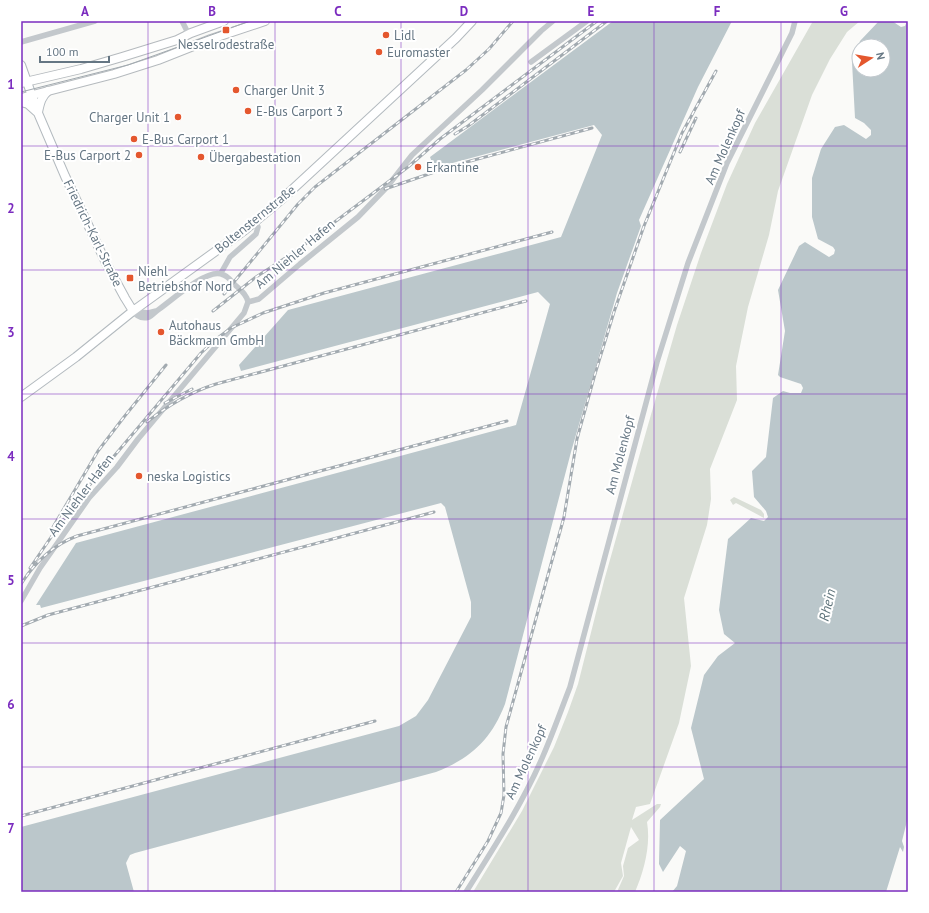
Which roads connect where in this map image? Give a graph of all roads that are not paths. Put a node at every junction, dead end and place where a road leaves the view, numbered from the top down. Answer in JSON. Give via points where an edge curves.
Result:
{"nodes":[{"id":1,"x":95,"y":21,"type":"edge"},
{"id":2,"x":182,"y":21,"type":"edge"},
{"id":3,"x":224,"y":21,"type":"edge"},
{"id":4,"x":265,"y":21,"type":"edge"},
{"id":5,"x":472,"y":21,"type":"edge"},
{"id":6,"x":554,"y":21,"type":"edge"},
{"id":7,"x":587,"y":21,"type":"edge"},
{"id":8,"x":795,"y":21,"type":"edge"},
{"id":9,"x":187,"y":35,"type":"junction"},
{"id":10,"x":21,"y":42,"type":"edge"},
{"id":11,"x":122,"y":58,"type":"junction"},
{"id":12,"x":531,"y":62,"type":"dead end"},
{"id":13,"x":21,"y":65,"type":"edge"},
{"id":14,"x":114,"y":74,"type":"junction"},
{"id":15,"x":24,"y":82,"type":"edge"},
{"id":16,"x":48,"y":91,"type":"junction"},
{"id":17,"x":31,"y":96,"type":"junction"},
{"id":18,"x":21,"y":98,"type":"edge"},
{"id":19,"x":21,"y":102,"type":"edge"},
{"id":20,"x":38,"y":112,"type":"junction"},
{"id":21,"x":255,"y":222,"type":"junction"},
{"id":22,"x":221,"y":273,"type":"junction"},
{"id":23,"x":248,"y":302,"type":"junction"},
{"id":24,"x":134,"y":311,"type":"junction"},
{"id":25,"x":21,"y":397,"type":"edge"},
{"id":26,"x":21,"y":601,"type":"edge"},
{"id":27,"x":466,"y":892,"type":"edge"}],
"edges":[{"from":1,"to":10,"type":"street"},
{"from":2,"to":9,"type":"street"},
{"from":3,"to":9,"type":"main road"},
{"from":4,"to":14,"type":"main road"},
{"from":5,"to":21,"type":"main road","name":"Boltensternstraße"},
{"from":6,"to":23,"type":"street","name":"Am Niehler Hafen","via":[[418,149],[387,187],[358,216],[259,299]]},
{"from":7,"to":12,"type":"street"},
{"from":8,"to":27,"type":"street","name":"Am Molenkopf","via":[[792,33],[727,163],[688,263],[657,362],[570,687],[529,786]]},
{"from":9,"to":11,"type":"main road"},
{"from":11,"to":14,"type":"main road","via":[[127,60],[128,66]]},
{"from":11,"to":15,"type":"main road"},
{"from":13,"to":15,"type":"main road","name":"Friedrich-Karl-Straße"},
{"from":14,"to":16,"type":"main road"},
{"from":15,"to":17,"type":"main road","name":"Friedrich-Karl-Straße"},
{"from":16,"to":17,"type":"main road"},
{"from":16,"to":20,"type":"main road","via":[[40,100]]},
{"from":17,"to":18,"type":"main road"},
{"from":17,"to":20,"type":"main road","name":"Friedrich-Karl-Straße"},
{"from":19,"to":20,"type":"main road"},
{"from":20,"to":24,"type":"main road","name":"Friedrich-Karl-Straße","via":[[107,265]]},
{"from":21,"to":22,"type":"street","via":[[258,227],[256,234],[230,258]]},
{"from":21,"to":24,"type":"main road","name":"Boltensternstraße"},
{"from":22,"to":23,"type":"street","via":[[243,292]]},
{"from":22,"to":24,"type":"street","via":[[208,275],[150,317],[141,318],[136,316]]},
{"from":23,"to":26,"type":"street","name":"Am Niehler Hafen","via":[[244,314],[89,498],[40,568]]},
{"from":24,"to":25,"type":"main road","name":"Boltensternstraße"}]}
